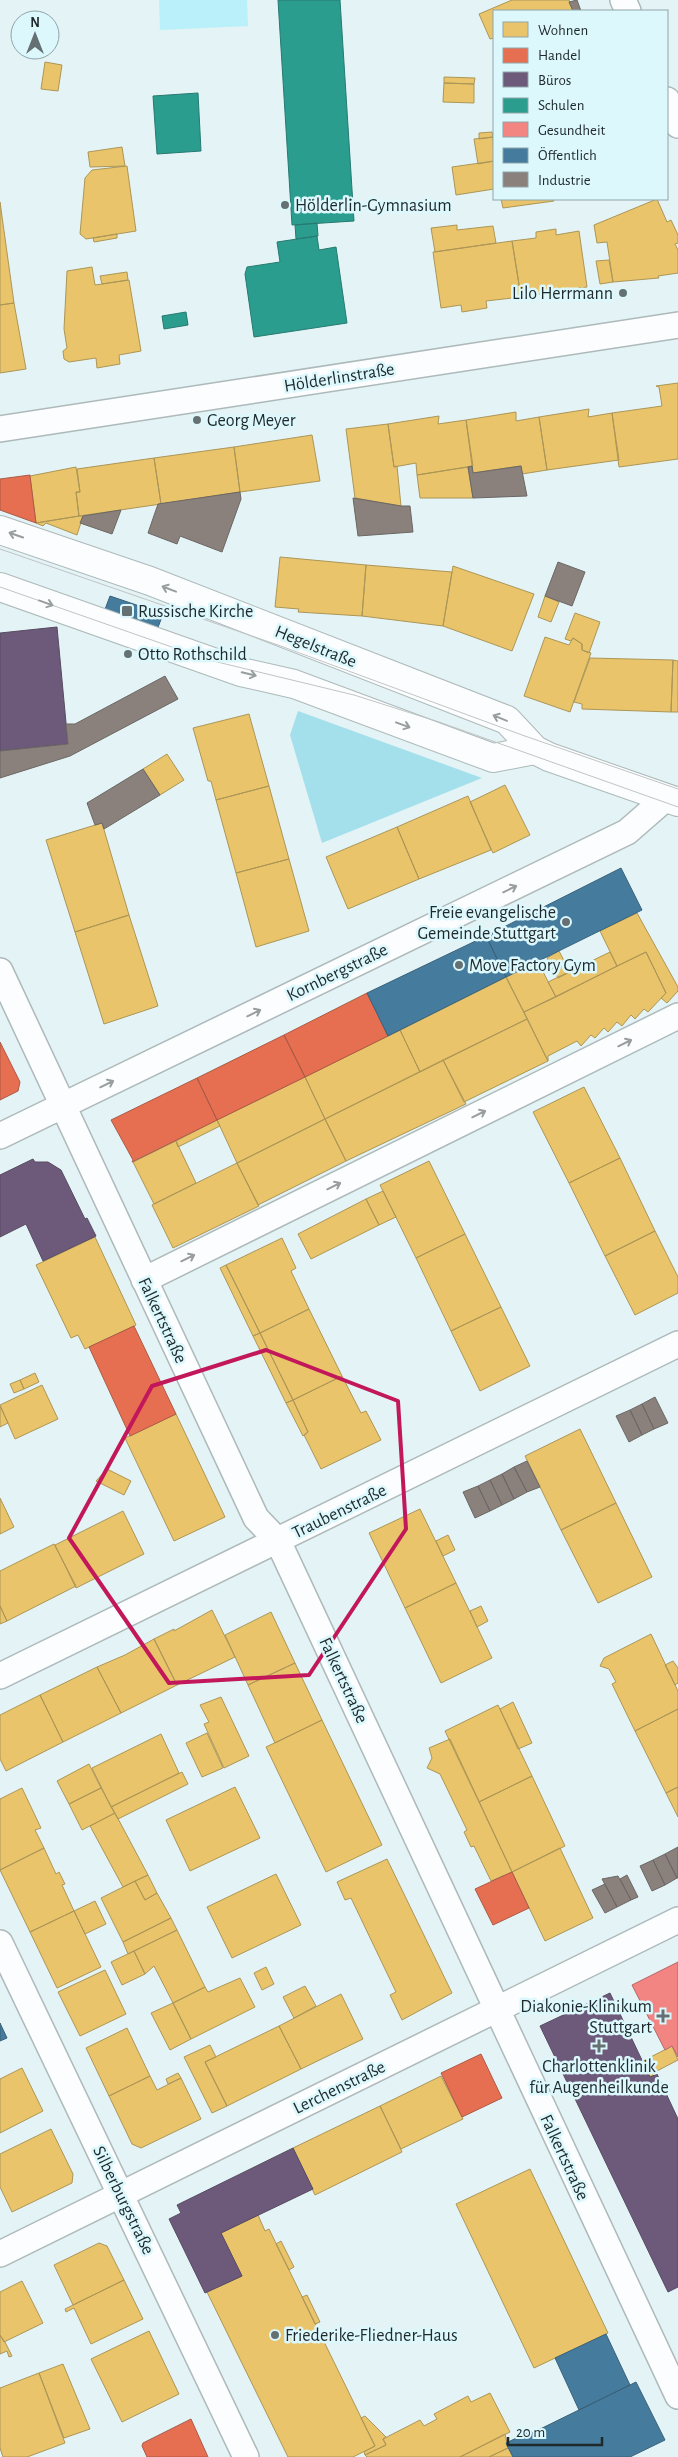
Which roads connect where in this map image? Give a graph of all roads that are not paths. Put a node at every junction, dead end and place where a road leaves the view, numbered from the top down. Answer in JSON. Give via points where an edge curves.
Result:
{"nodes":[{"id":1,"x":668,"y":102,"type":"edge"},
{"id":2,"x":678,"y":126,"type":"edge"},
{"id":3,"x":678,"y":326,"type":"edge"},
{"id":4,"x":0,"y":428,"type":"edge"},
{"id":5,"x":0,"y":530,"type":"edge"},
{"id":6,"x":0,"y":587,"type":"edge"},
{"id":7,"x":535,"y":750,"type":"junction"},
{"id":8,"x":672,"y":800,"type":"edge"},
{"id":9,"x":0,"y":971,"type":"edge"},
{"id":10,"x":678,"y":1016,"type":"edge"},
{"id":11,"x":64,"y":1105,"type":"junction"},
{"id":12,"x":0,"y":1136,"type":"edge"},
{"id":13,"x":144,"y":1280,"type":"junction"},
{"id":14,"x":678,"y":1344,"type":"edge"},
{"id":15,"x":278,"y":1541,"type":"junction"},
{"id":16,"x":0,"y":1676,"type":"edge"},
{"id":17,"x":678,"y":1920,"type":"edge"},
{"id":18,"x":0,"y":1943,"type":"edge"},
{"id":19,"x":496,"y":2010,"type":"junction"},
{"id":20,"x":122,"y":2194,"type":"junction"},
{"id":21,"x":0,"y":2254,"type":"edge"},
{"id":22,"x":678,"y":2396,"type":"edge"},
{"id":23,"x":246,"y":2457,"type":"edge"}],
"edges":[{"from":1,"to":2,"type":"street"},
{"from":3,"to":4,"type":"street","name":"Hölderlinstraße"},
{"from":7,"to":5,"type":"street","name":"Hegelstraße","one_way":true,"via":[[508,720],[150,581]]},
{"from":6,"to":7,"type":"street","one_way":true,"via":[[241,672],[294,684],[493,758]]},
{"from":7,"to":8,"type":"street","name":"Hegelstraße"},
{"from":11,"to":8,"type":"street","name":"Kornbergstraße","one_way":true,"via":[[627,832]]},
{"from":9,"to":11,"type":"street","name":"Falkertstraße"},
{"from":13,"to":10,"type":"street","one_way":true},
{"from":11,"to":12,"type":"street","name":"Kornbergstraße"},
{"from":11,"to":13,"type":"street","name":"Falkertstraße"},
{"from":13,"to":15,"type":"street","name":"Falkertstraße","via":[[256,1518]]},
{"from":14,"to":15,"type":"street","name":"Traubenstraße"},
{"from":15,"to":16,"type":"street","name":"Traubenstraße"},
{"from":15,"to":19,"type":"street","name":"Falkertstraße"},
{"from":17,"to":19,"type":"street","name":"Lerchenstraße"},
{"from":18,"to":20,"type":"street","name":"Silberburgstraße"},
{"from":19,"to":20,"type":"street","name":"Lerchenstraße"},
{"from":19,"to":22,"type":"street","name":"Falkertstraße"},
{"from":20,"to":21,"type":"street","name":"Lerchenstraße"},
{"from":20,"to":23,"type":"street","name":"Silberburgstraße"}]}
